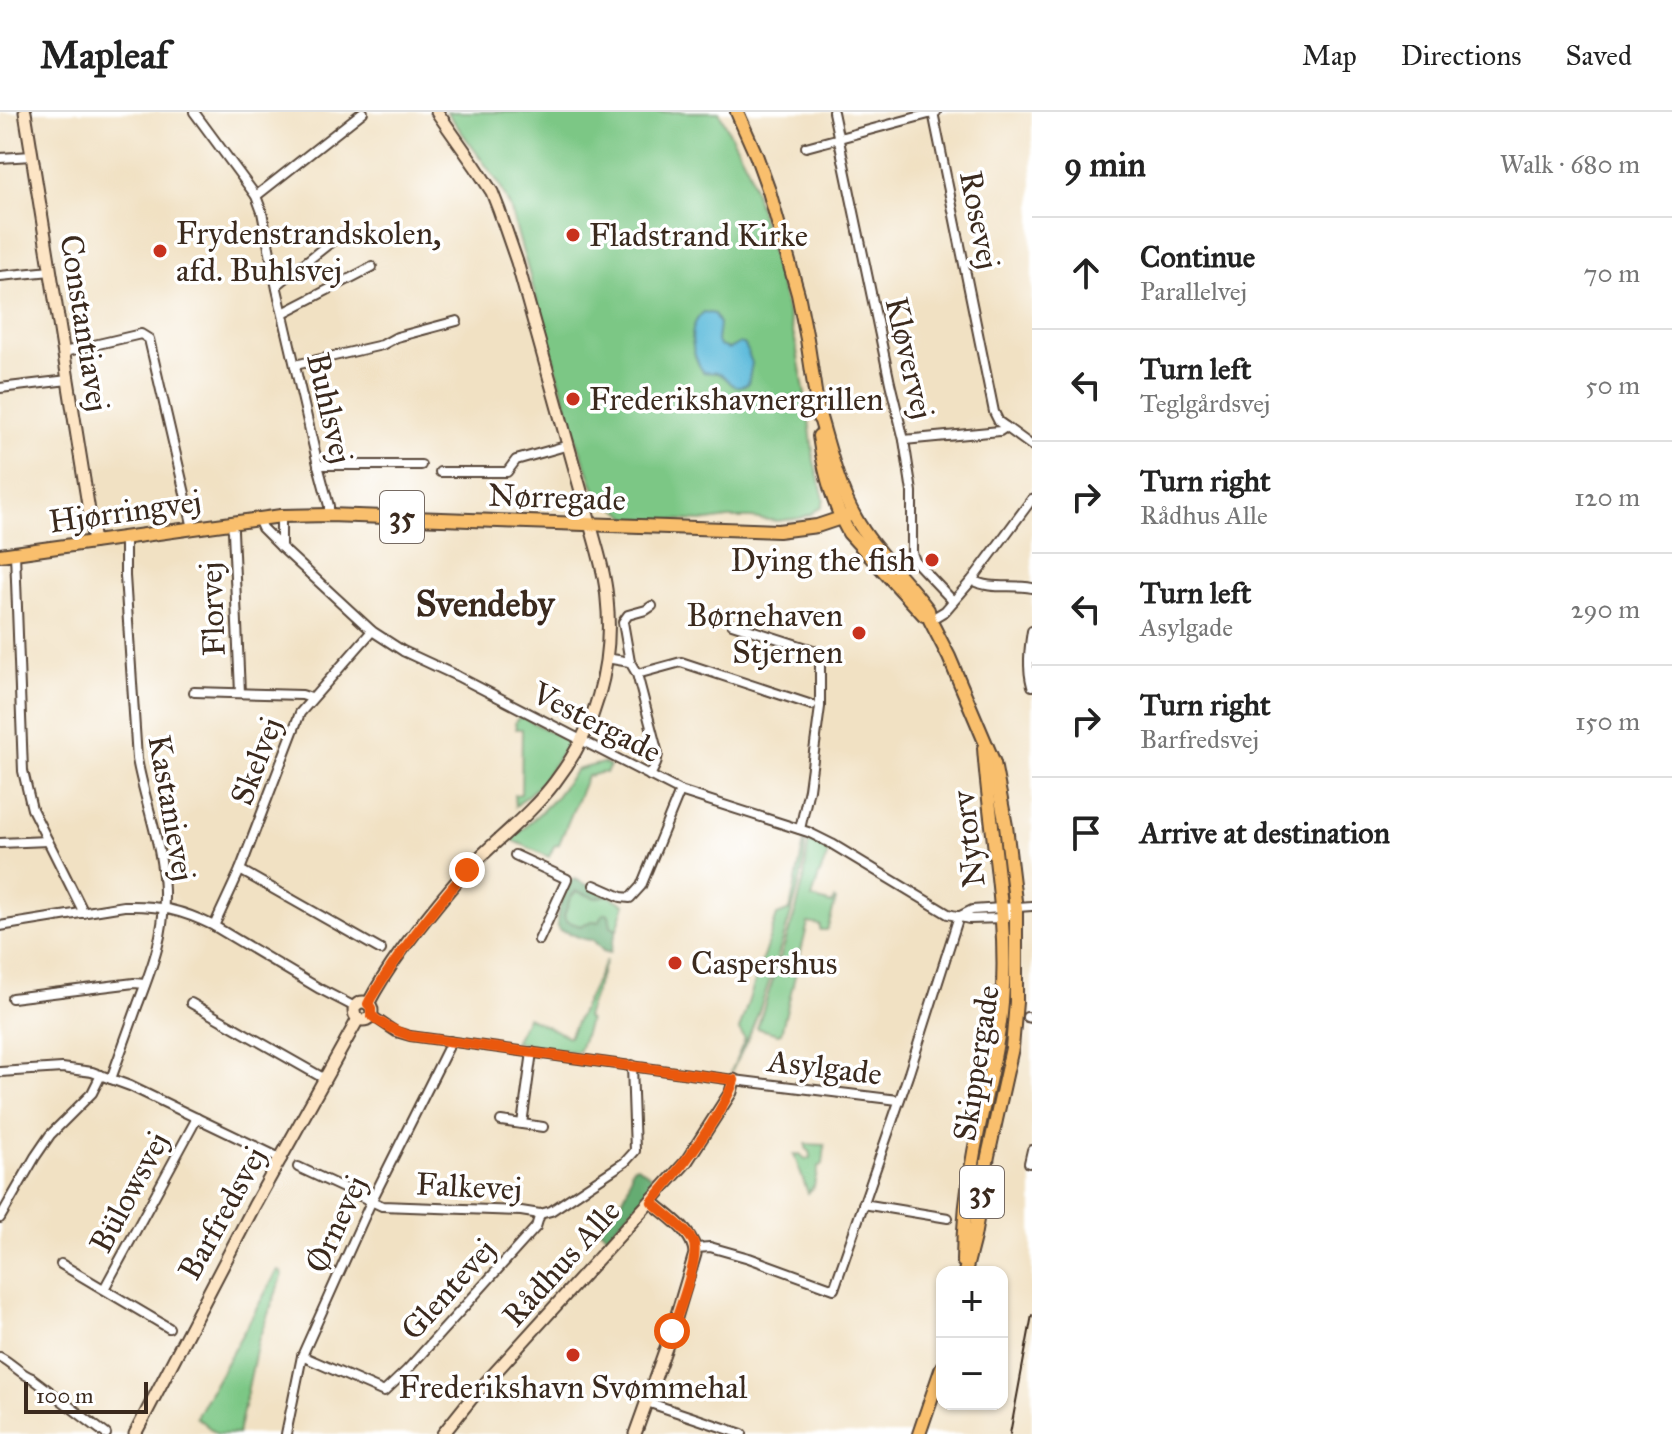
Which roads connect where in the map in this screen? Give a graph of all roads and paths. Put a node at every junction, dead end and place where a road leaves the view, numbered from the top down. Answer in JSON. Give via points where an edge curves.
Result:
{"nodes":[{"id":1,"x":25,"y":112,"type":"edge"},
{"id":2,"x":194,"y":112,"type":"edge"},
{"id":3,"x":363,"y":112,"type":"edge"},
{"id":4,"x":437,"y":112,"type":"edge"},
{"id":5,"x":737,"y":112,"type":"edge"},
{"id":6,"x":833,"y":112,"type":"edge"},
{"id":7,"x":934,"y":112,"type":"edge"},
{"id":8,"x":838,"y":138,"type":"junction"},
{"id":9,"x":806,"y":147,"type":"dead end"},
{"id":10,"x":32,"y":156,"type":"junction"},
{"id":11,"x":0,"y":158,"type":"edge"},
{"id":12,"x":256,"y":196,"type":"junction"},
{"id":13,"x":341,"y":234,"type":"dead end"},
{"id":14,"x":372,"y":267,"type":"dead end"},
{"id":15,"x":51,"y":271,"type":"junction"},
{"id":16,"x":0,"y":276,"type":"edge"},
{"id":17,"x":277,"y":285,"type":"junction"},
{"id":18,"x":283,"y":313,"type":"junction"},
{"id":19,"x":457,"y":321,"type":"dead end"},
{"id":20,"x":64,"y":352,"type":"junction"},
{"id":21,"x":295,"y":365,"type":"junction"},
{"id":22,"x":68,"y":380,"type":"junction"},
{"id":23,"x":0,"y":388,"type":"edge"},
{"id":24,"x":1006,"y":427,"type":"junction"},
{"id":25,"x":904,"y":440,"type":"junction"},
{"id":26,"x":569,"y":445,"type":"junction"},
{"id":27,"x":1032,"y":446,"type":"edge"},
{"id":28,"x":318,"y":465,"type":"junction"},
{"id":29,"x":421,"y":465,"type":"dead end"},
{"id":30,"x":440,"y":472,"type":"dead end"},
{"id":31,"x":1032,"y":499,"type":"edge"},
{"id":32,"x":329,"y":515,"type":"junction"},
{"id":33,"x":281,"y":516,"type":"junction"},
{"id":34,"x":847,"y":516,"type":"junction"},
{"id":35,"x":258,"y":519,"type":"junction"},
{"id":36,"x":231,"y":523,"type":"junction"},
{"id":37,"x":591,"y":524,"type":"junction"},
{"id":38,"x":193,"y":528,"type":"junction"},
{"id":39,"x":125,"y":537,"type":"junction"},
{"id":40,"x":94,"y":542,"type":"junction"},
{"id":41,"x":281,"y":547,"type":"junction"},
{"id":42,"x":15,"y":553,"type":"junction"},
{"id":43,"x":0,"y":555,"type":"edge"},
{"id":44,"x":972,"y":580,"type":"junction"},
{"id":45,"x":1032,"y":588,"type":"edge"},
{"id":46,"x":953,"y":601,"type":"junction"},
{"id":47,"x":652,"y":606,"type":"dead end"},
{"id":48,"x":930,"y":620,"type":"junction"},
{"id":49,"x":732,"y":624,"type":"dead end"},
{"id":50,"x":372,"y":631,"type":"junction"},
{"id":51,"x":1032,"y":631,"type":"edge"},
{"id":52,"x":606,"y":658,"type":"junction"},
{"id":53,"x":630,"y":662,"type":"junction"},
{"id":54,"x":637,"y":674,"type":"junction"},
{"id":55,"x":1032,"y":686,"type":"edge"},
{"id":56,"x":194,"y":692,"type":"dead end"},
{"id":57,"x":240,"y":693,"type":"junction"},
{"id":58,"x":311,"y":698,"type":"junction"},
{"id":59,"x":812,"y":705,"type":"dead end"},
{"id":60,"x":581,"y":741,"type":"junction"},
{"id":61,"x":650,"y":776,"type":"junction"},
{"id":62,"x":680,"y":791,"type":"junction"},
{"id":63,"x":800,"y":829,"type":"junction"},
{"id":64,"x":48,"y":841,"type":"junction"},
{"id":65,"x":0,"y":843,"type":"edge"},
{"id":66,"x":515,"y":855,"type":"dead end"},
{"id":67,"x":240,"y":870,"type":"junction"},
{"id":68,"x":594,"y":885,"type":"dead end"},
{"id":69,"x":916,"y":896,"type":"joint"},
{"id":70,"x":1032,"y":906,"type":"edge"},
{"id":71,"x":164,"y":907,"type":"junction"},
{"id":72,"x":1007,"y":911,"type":"junction"},
{"id":73,"x":84,"y":913,"type":"junction"},
{"id":74,"x":959,"y":916,"type":"junction"},
{"id":75,"x":0,"y":926,"type":"edge"},
{"id":76,"x":214,"y":926,"type":"junction"},
{"id":77,"x":539,"y":940,"type":"dead end"},
{"id":78,"x":381,"y":950,"type":"dead end"},
{"id":79,"x":145,"y":984,"type":"junction"},
{"id":80,"x":12,"y":998,"type":"dead end"},
{"id":81,"x":191,"y":1003,"type":"dead end"},
{"id":82,"x":369,"y":1010,"type":"junction"},
{"id":83,"x":356,"y":1013,"type":"junction"},
{"id":84,"x":450,"y":1041,"type":"junction"},
{"id":85,"x":532,"y":1052,"type":"junction"},
{"id":86,"x":632,"y":1065,"type":"junction"},
{"id":87,"x":0,"y":1072,"type":"edge"},
{"id":88,"x":101,"y":1075,"type":"junction"},
{"id":89,"x":111,"y":1079,"type":"junction"},
{"id":90,"x":325,"y":1079,"type":"junction"},
{"id":91,"x":734,"y":1080,"type":"junction"},
{"id":92,"x":898,"y":1100,"type":"junction"},
{"id":93,"x":197,"y":1118,"type":"junction"},
{"id":94,"x":501,"y":1121,"type":"dead end"},
{"id":95,"x":522,"y":1124,"type":"junction"},
{"id":96,"x":543,"y":1127,"type":"dead end"},
{"id":97,"x":1032,"y":1150,"type":"edge"},
{"id":98,"x":282,"y":1159,"type":"junction"},
{"id":99,"x":1029,"y":1163,"type":"dead end"},
{"id":100,"x":298,"y":1167,"type":"dead end"},
{"id":101,"x":371,"y":1202,"type":"junction"},
{"id":102,"x":652,"y":1202,"type":"junction"},
{"id":103,"x":863,"y":1204,"type":"junction"},
{"id":104,"x":540,"y":1214,"type":"junction"},
{"id":105,"x":0,"y":1218,"type":"edge"},
{"id":106,"x":948,"y":1218,"type":"dead end"},
{"id":107,"x":696,"y":1248,"type":"junction"},
{"id":108,"x":61,"y":1264,"type":"dead end"},
{"id":109,"x":966,"y":1266,"type":"edge"},
{"id":110,"x":104,"y":1289,"type":"junction"},
{"id":111,"x":169,"y":1328,"type":"dead end"},
{"id":112,"x":302,"y":1356,"type":"junction"},
{"id":113,"x":0,"y":1357,"type":"edge"},
{"id":114,"x":936,"y":1384,"type":"edge"},
{"id":115,"x":647,"y":1402,"type":"junction"},
{"id":116,"x":106,"y":1434,"type":"edge"},
{"id":117,"x":135,"y":1434,"type":"edge"},
{"id":118,"x":286,"y":1434,"type":"edge"},
{"id":119,"x":443,"y":1434,"type":"edge"},
{"id":120,"x":635,"y":1434,"type":"edge"},
{"id":121,"x":742,"y":1434,"type":"edge"},
{"id":122,"x":919,"y":1434,"type":"edge"}],
"edges":[{"from":1,"to":10,"type":"street","name":"Constantiavej"},
{"from":2,"to":12,"type":"street","name":"Buhlsvej"},
{"from":3,"to":12,"type":"street"},
{"from":4,"to":26,"type":"street","via":[[492,192]]},
{"from":5,"to":34,"type":"main road","via":[[769,191],[798,294],[818,411]]},
{"from":6,"to":8,"type":"street","name":"Kløvervej"},
{"from":7,"to":8,"type":"street"},
{"from":7,"to":24,"type":"street","name":"Rosevej","via":[[994,412]]},
{"from":8,"to":9,"type":"street"},
{"from":8,"to":25,"type":"street","name":"Kløvervej"},
{"from":10,"to":11,"type":"street"},
{"from":10,"to":15,"type":"street","name":"Constantiavej"},
{"from":12,"to":17,"type":"street","name":"Buhlsvej"},
{"from":13,"to":17,"type":"street"},
{"from":14,"to":18,"type":"street","name":"Buhlsvej"},
{"from":15,"to":16,"type":"street"},
{"from":15,"to":20,"type":"street","name":"Constantiavej"},
{"from":17,"to":18,"type":"street","name":"Buhlsvej"},
{"from":18,"to":21,"type":"street","name":"Buhlsvej"},
{"from":19,"to":21,"type":"street"},
{"from":20,"to":22,"type":"street","name":"Constantiavej"},
{"from":20,"to":38,"type":"street","via":[[141,334],[149,339]]},
{"from":21,"to":28,"type":"street","name":"Buhlsvej"},
{"from":22,"to":23,"type":"street"},
{"from":22,"to":40,"type":"street","name":"Constantiavej"},
{"from":24,"to":25,"type":"street"},
{"from":24,"to":27,"type":"street"},
{"from":25,"to":46,"type":"street","name":"Kløvervej","via":[[912,492],[912,553]]},
{"from":26,"to":30,"type":"street","via":[[516,460],[507,472]]},
{"from":26,"to":37,"type":"street"},
{"from":28,"to":29,"type":"street"},
{"from":28,"to":32,"type":"street","name":"Buhlsvej"},
{"from":31,"to":44,"type":"street"},
{"from":32,"to":33,"type":"main road","name":"Nørregade","number":"35"},
{"from":32,"to":37,"type":"main road","name":"Nørregade","number":"35"},
{"from":33,"to":35,"type":"main road","name":"Nørregade","number":"35"},
{"from":33,"to":41,"type":"street"},
{"from":34,"to":37,"type":"main road","name":"Nørregade","number":"35","via":[[778,531]]},
{"from":34,"to":48,"type":"main road","number":"35","via":[[849,533]]},
{"from":35,"to":36,"type":"main road","name":"Hjørringvej","number":"35"},
{"from":35,"to":41,"type":"street","name":"Vestergade"},
{"from":36,"to":38,"type":"main road","name":"Hjørringvej","number":"35"},
{"from":36,"to":57,"type":"street","name":"Florvej"},
{"from":37,"to":52,"type":"street","via":[[608,600]]},
{"from":38,"to":39,"type":"main road","name":"Hjørringvej","number":"35"},
{"from":39,"to":40,"type":"main road","name":"Hjørringvej","number":"35"},
{"from":39,"to":71,"type":"street","name":"Kastanievej","via":[[137,759],[158,847]]},
{"from":40,"to":42,"type":"main road","name":"Hjørringvej","number":"35"},
{"from":41,"to":50,"type":"street","name":"Vestergade"},
{"from":42,"to":43,"type":"main road","name":"Hjørringvej","number":"35"},
{"from":42,"to":64,"type":"street","via":[[23,771],[32,809]]},
{"from":44,"to":45,"type":"street"},
{"from":44,"to":46,"type":"street"},
{"from":46,"to":48,"type":"street"},
{"from":47,"to":53,"type":"street","via":[[624,619]]},
{"from":48,"to":72,"type":"main road","name":"Nytorv","number":"35","via":[[983,737],[1006,826]]},
{"from":49,"to":63,"type":"street","via":[[820,655],[820,707]]},
{"from":50,"to":58,"type":"street","name":"Skelvej"},
{"from":50,"to":60,"type":"street","name":"Vestergade"},
{"from":51,"to":55,"type":"street"},
{"from":52,"to":53,"type":"street"},
{"from":52,"to":60,"type":"street"},
{"from":53,"to":54,"type":"street"},
{"from":54,"to":59,"type":"street","via":[[681,662]]},
{"from":54,"to":61,"type":"street","via":[[658,754]]},
{"from":56,"to":57,"type":"street"},
{"from":57,"to":58,"type":"street"},
{"from":58,"to":67,"type":"street","name":"Skelvej","via":[[300,713]]},
{"from":60,"to":61,"type":"street","name":"Vestergade"},
{"from":60,"to":82,"type":"street","via":[[554,784],[422,922],[396,957]]},
{"from":61,"to":62,"type":"street","name":"Vestergade"},
{"from":62,"to":63,"type":"street","name":"Vestergade"},
{"from":62,"to":68,"type":"street","via":[[635,895],[621,897]]},
{"from":63,"to":69,"type":"street","name":"Vestergade"},
{"from":64,"to":65,"type":"street"},
{"from":64,"to":73,"type":"street"},
{"from":66,"to":77,"type":"street","via":[[567,879]]},
{"from":67,"to":76,"type":"street","name":"Skelvej"},
{"from":67,"to":78,"type":"street"},
{"from":69,"to":74,"type":"street","name":"Nytorv"},
{"from":70,"to":72,"type":"street"},
{"from":71,"to":73,"type":"street"},
{"from":71,"to":76,"type":"street"},
{"from":71,"to":79,"type":"street","name":"Kastanievej","via":[[160,942]]},
{"from":72,"to":74,"type":"street","name":"Nytorv","via":[[972,910]]},
{"from":72,"to":109,"type":"main road","name":"Skippergade","number":"35","via":[[1016,1002],[1012,1048]]},
{"from":73,"to":75,"type":"street"},
{"from":74,"to":92,"type":"street"},
{"from":76,"to":83,"type":"street"},
{"from":79,"to":80,"type":"street"},
{"from":79,"to":89,"type":"street","name":"Kastanievej"},
{"from":81,"to":90,"type":"street"},
{"from":82,"to":83,"type":"street","via":[[364,1020]]},
{"from":82,"to":84,"type":"street","name":"Asylgade","via":[[396,1032]]},
{"from":83,"to":90,"type":"street","name":"Barfredsvej"},
{"from":84,"to":85,"type":"street","name":"Asylgade"},
{"from":84,"to":101,"type":"street","name":"Ørnevej"},
{"from":85,"to":86,"type":"street","name":"Asylgade"},
{"from":85,"to":95,"type":"street"},
{"from":86,"to":91,"type":"street","name":"Asylgade"},
{"from":86,"to":104,"type":"street","name":"Falkevej","via":[[635,1151]]},
{"from":87,"to":88,"type":"street","via":[[62,1068]]},
{"from":88,"to":89,"type":"street"},
{"from":88,"to":105,"type":"street","via":[[92,1093],[50,1135]]},
{"from":89,"to":93,"type":"street"},
{"from":90,"to":98,"type":"street","name":"Barfredsvej"},
{"from":91,"to":92,"type":"street","name":"Asylgade"},
{"from":91,"to":102,"type":"street","name":"Rådhus Alle","via":[[701,1141]]},
{"from":92,"to":103,"type":"street"},
{"from":93,"to":98,"type":"street"},
{"from":93,"to":110,"type":"street","name":"Bülowsvej"},
{"from":94,"to":95,"type":"street"},
{"from":95,"to":96,"type":"street"},
{"from":97,"to":99,"type":"street"},
{"from":98,"to":117,"type":"street","name":"Barfredsvej"},
{"from":100,"to":101,"type":"street","name":"Falkevej"},
{"from":101,"to":104,"type":"street","name":"Falkevej"},
{"from":101,"to":112,"type":"street","name":"Ørnevej"},
{"from":102,"to":107,"type":"street"},
{"from":102,"to":119,"type":"street","name":"Rådhus Alle"},
{"from":103,"to":106,"type":"street"},
{"from":103,"to":107,"type":"street","via":[[834,1289],[749,1258]]},
{"from":104,"to":112,"type":"street","name":"Glentevej","via":[[536,1227],[384,1392]]},
{"from":107,"to":115,"type":"street"},
{"from":108,"to":110,"type":"street"},
{"from":110,"to":111,"type":"street"},
{"from":112,"to":118,"type":"street","name":"Ørnevej"},
{"from":113,"to":116,"type":"street"},
{"from":114,"to":122,"type":"main road"},
{"from":115,"to":120,"type":"street"},
{"from":115,"to":121,"type":"street"}]}
